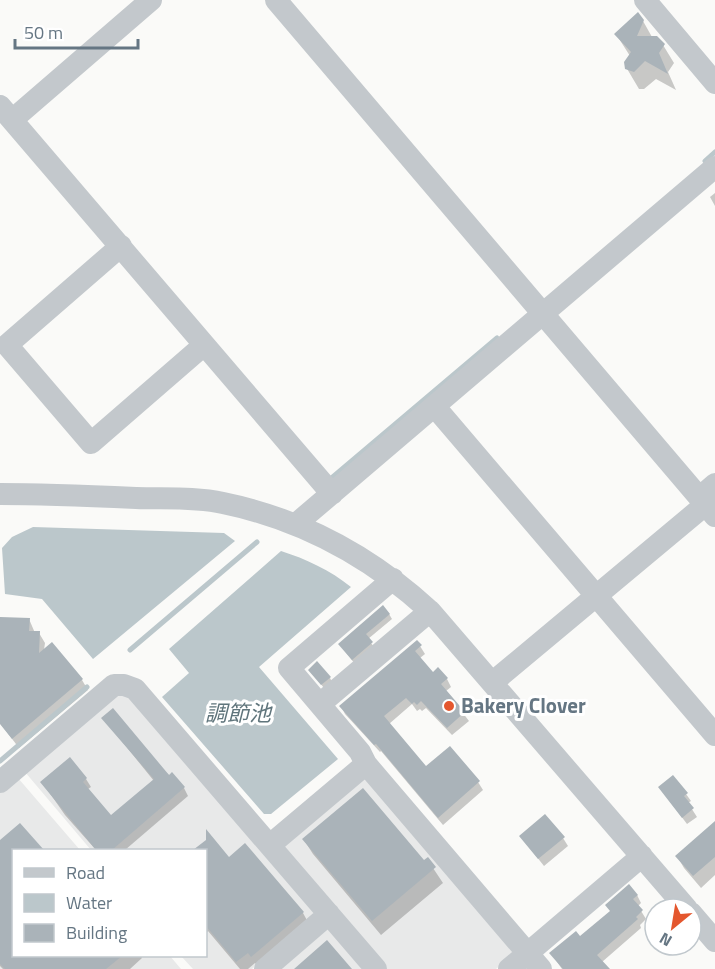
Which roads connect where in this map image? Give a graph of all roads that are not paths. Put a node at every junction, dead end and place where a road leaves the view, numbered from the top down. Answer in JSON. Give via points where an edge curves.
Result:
{"nodes":[{"id":1,"x":151,"y":0,"type":"edge"},
{"id":2,"x":276,"y":0,"type":"edge"},
{"id":3,"x":645,"y":0,"type":"edge"},
{"id":4,"x":715,"y":83,"type":"edge"},
{"id":5,"x":6,"y":113,"type":"edge"},
{"id":6,"x":715,"y":167,"type":"edge"},
{"id":7,"x":121,"y":246,"type":"junction"},
{"id":8,"x":538,"y":308,"type":"junction"},
{"id":9,"x":204,"y":345,"type":"junction"},
{"id":10,"x":435,"y":407,"type":"junction"},
{"id":11,"x":0,"y":494,"type":"edge"},
{"id":12,"x":332,"y":494,"type":"junction"},
{"id":13,"x":711,"y":500,"type":"edge"},
{"id":14,"x":296,"y":524,"type":"junction"},
{"id":15,"x":393,"y":579,"type":"junction"},
{"id":16,"x":597,"y":595,"type":"junction"},
{"id":17,"x":430,"y":611,"type":"junction"},
{"id":18,"x":493,"y":682,"type":"junction"},
{"id":19,"x":320,"y":704,"type":"junction"},
{"id":20,"x":712,"y":724,"type":"edge"},
{"id":21,"x":366,"y":764,"type":"junction"},
{"id":22,"x":0,"y":782,"type":"edge"},
{"id":23,"x":270,"y":846,"type":"junction"},
{"id":24,"x":642,"y":856,"type":"junction"},
{"id":25,"x":677,"y":897,"type":"edge"},
{"id":26,"x":329,"y":914,"type":"junction"},
{"id":27,"x":534,"y":961,"type":"edge"},
{"id":28,"x":265,"y":969,"type":"edge"},
{"id":29,"x":376,"y":969,"type":"edge"},
{"id":30,"x":509,"y":969,"type":"edge"}],
"edges":[{"from":1,"to":5,"type":"street"},
{"from":2,"to":8,"type":"street"},
{"from":3,"to":4,"type":"street"},
{"from":5,"to":7,"type":"street"},
{"from":6,"to":8,"type":"street"},
{"from":7,"to":9,"type":"street"},
{"from":7,"to":9,"type":"street","via":[[7,345],[91,443]]},
{"from":8,"to":10,"type":"street"},
{"from":8,"to":13,"type":"street"},
{"from":9,"to":12,"type":"street"},
{"from":10,"to":12,"type":"street"},
{"from":10,"to":16,"type":"street"},
{"from":11,"to":14,"type":"street","via":[[221,502]]},
{"from":12,"to":14,"type":"street"},
{"from":13,"to":16,"type":"street"},
{"from":14,"to":15,"type":"street"},
{"from":15,"to":17,"type":"street"},
{"from":15,"to":19,"type":"street","via":[[289,668]]},
{"from":16,"to":18,"type":"street"},
{"from":16,"to":20,"type":"street"},
{"from":17,"to":18,"type":"street"},
{"from":17,"to":19,"type":"street"},
{"from":18,"to":24,"type":"street"},
{"from":19,"to":21,"type":"street"},
{"from":21,"to":23,"type":"street"},
{"from":21,"to":27,"type":"street"},
{"from":22,"to":23,"type":"street","via":[[114,685],[124,685],[135,688]]},
{"from":23,"to":26,"type":"street"},
{"from":24,"to":25,"type":"street"},
{"from":24,"to":27,"type":"street"},
{"from":26,"to":28,"type":"street"},
{"from":26,"to":29,"type":"street"},
{"from":27,"to":30,"type":"street"}]}
